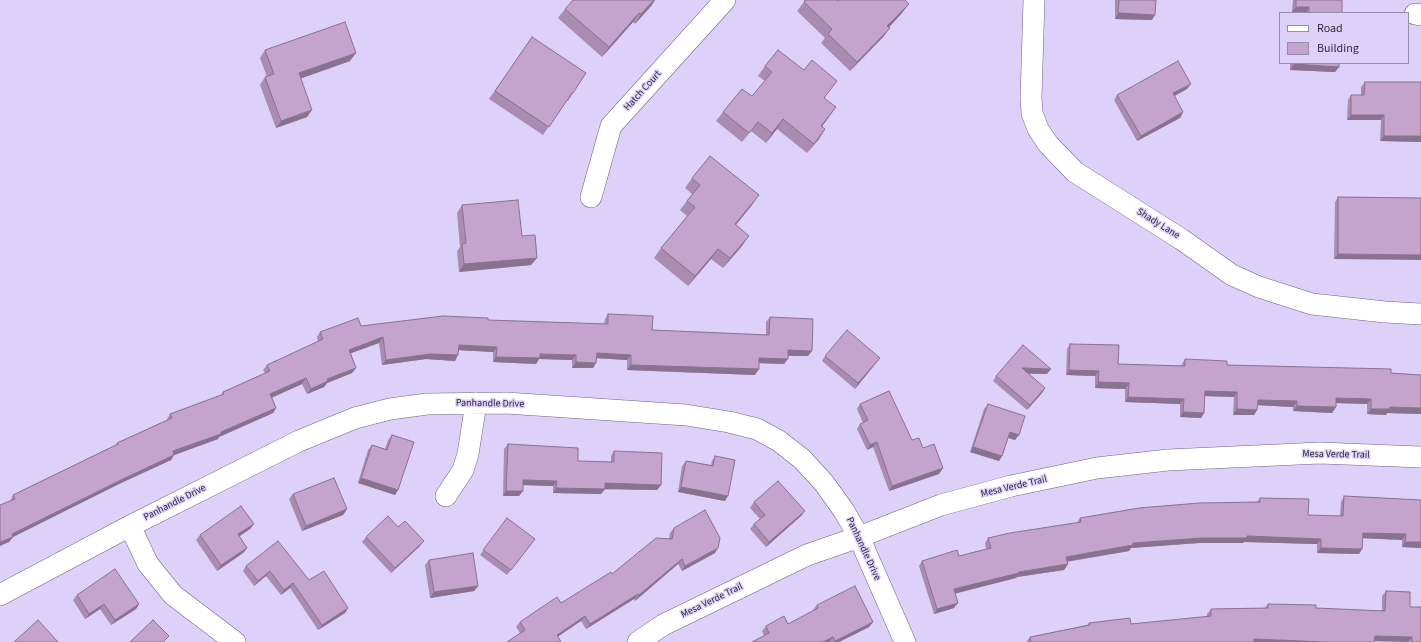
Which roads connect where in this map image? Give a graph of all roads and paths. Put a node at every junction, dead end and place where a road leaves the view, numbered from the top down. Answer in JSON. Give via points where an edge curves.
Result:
{"nodes":[{"id":1,"x":725,"y":0,"type":"edge"},
{"id":2,"x":1034,"y":0,"type":"edge"},
{"id":3,"x":591,"y":197,"type":"dead end"},
{"id":4,"x":1421,"y":314,"type":"edge"},
{"id":5,"x":476,"y":403,"type":"junction"},
{"id":6,"x":1421,"y":457,"type":"edge"},
{"id":7,"x":446,"y":496,"type":"dead end"},
{"id":8,"x":130,"y":526,"type":"junction"},
{"id":9,"x":859,"y":537,"type":"junction"},
{"id":10,"x":0,"y":596,"type":"edge"},
{"id":11,"x":235,"y":642,"type":"edge"},
{"id":12,"x":638,"y":642,"type":"edge"},
{"id":13,"x":904,"y":642,"type":"edge"}],
"edges":[{"from":1,"to":3,"type":"street","name":"Hatch Court","via":[[611,126]]},
{"from":2,"to":4,"type":"street","name":"Shady Lane","via":[[1032,113],[1038,129],[1048,144],[1075,172],[1181,239],[1232,275],[1258,288],[1312,304]]},
{"from":5,"to":7,"type":"street","via":[[463,470]]},
{"from":5,"to":8,"type":"street","name":"Panhandle Drive","via":[[420,405],[355,418],[299,441]]},
{"from":5,"to":9,"type":"street","name":"Panhandle Drive","via":[[686,415],[757,429],[779,441],[802,459],[824,483]]},
{"from":6,"to":9,"type":"street","name":"Mesa Verde Trail","via":[[1320,453],[1168,460],[1097,468],[1011,486],[941,505]]},
{"from":8,"to":10,"type":"street","name":"Panhandle Drive"},
{"from":8,"to":11,"type":"street","via":[[148,564],[172,595]]},
{"from":9,"to":12,"type":"street","name":"Mesa Verde Trail","via":[[807,555],[662,625]]},
{"from":9,"to":13,"type":"street","name":"Panhandle Drive"}]}
